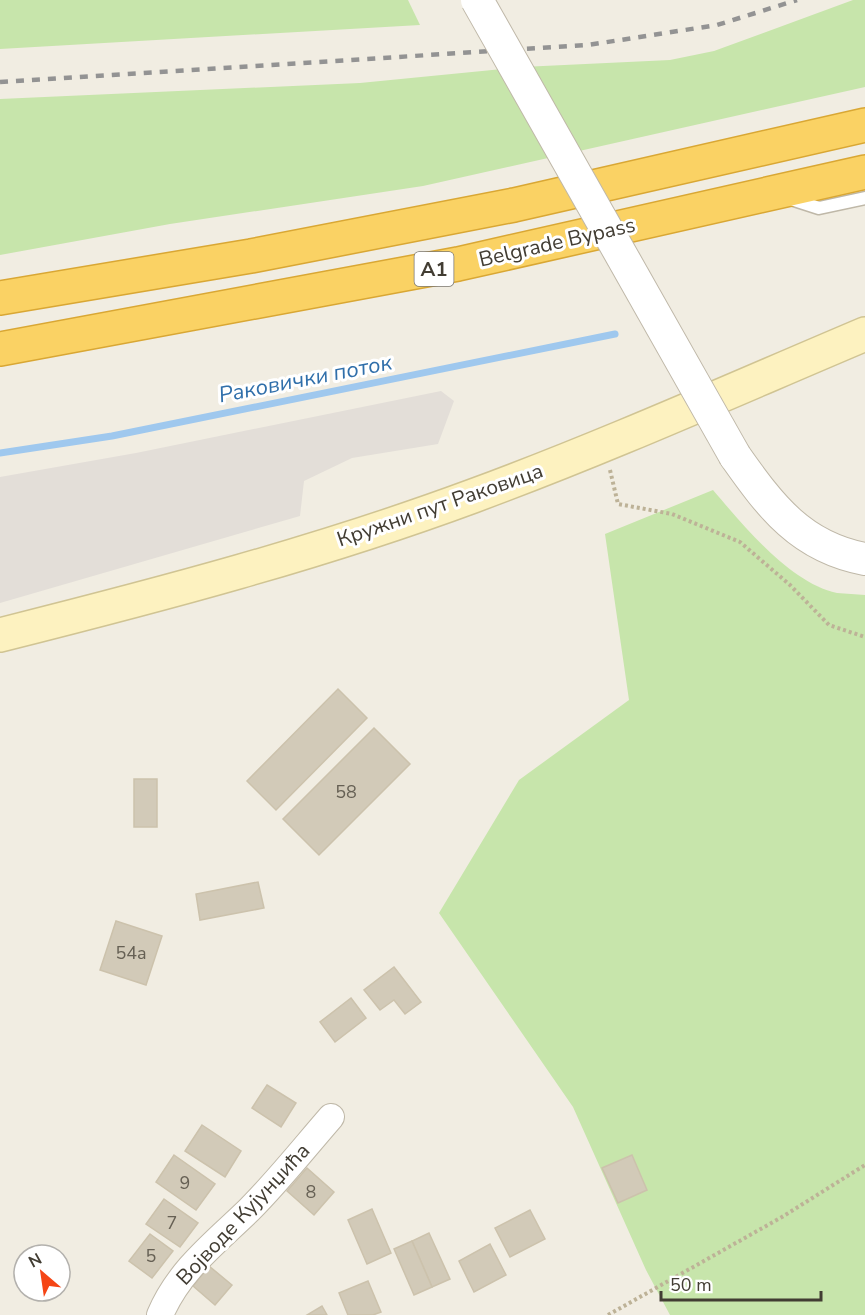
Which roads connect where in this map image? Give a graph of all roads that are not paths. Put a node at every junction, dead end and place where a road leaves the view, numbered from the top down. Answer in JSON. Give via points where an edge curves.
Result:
{"nodes":[{"id":1,"x":477,"y":0,"type":"edge"},
{"id":2,"x":865,"y":125,"type":"edge"},
{"id":3,"x":865,"y":172,"type":"edge"},
{"id":4,"x":776,"y":192,"type":"junction"},
{"id":5,"x":865,"y":198,"type":"edge"},
{"id":6,"x":0,"y":298,"type":"edge"},
{"id":7,"x":865,"y":334,"type":"edge"},
{"id":8,"x":0,"y":349,"type":"edge"},
{"id":9,"x":865,"y":560,"type":"edge"},
{"id":10,"x":0,"y":635,"type":"edge"},
{"id":11,"x":331,"y":1117,"type":"dead end"},
{"id":12,"x":160,"y":1315,"type":"edge"}],
"edges":[{"from":1,"to":9,"type":"street","bridge":true,"via":[[735,456],[768,501],[798,530],[827,548]]},
{"from":2,"to":6,"type":"highway","number":"A1","via":[[514,205],[251,256]]},
{"from":3,"to":4,"type":"highway","name":"Belgrade Bypass","number":"A1"},
{"from":4,"to":5,"type":"lane","via":[[819,208]]},
{"from":4,"to":8,"type":"highway","name":"Belgrade Bypass","number":"A1","via":[[458,264]]},
{"from":7,"to":10,"type":"main road","name":"Кружни пут Раковица","via":[[604,446],[470,497],[200,582]]},
{"from":11,"to":12,"type":"street","name":"Војводе Кујунџића","via":[[250,1209],[195,1261]]}]}
